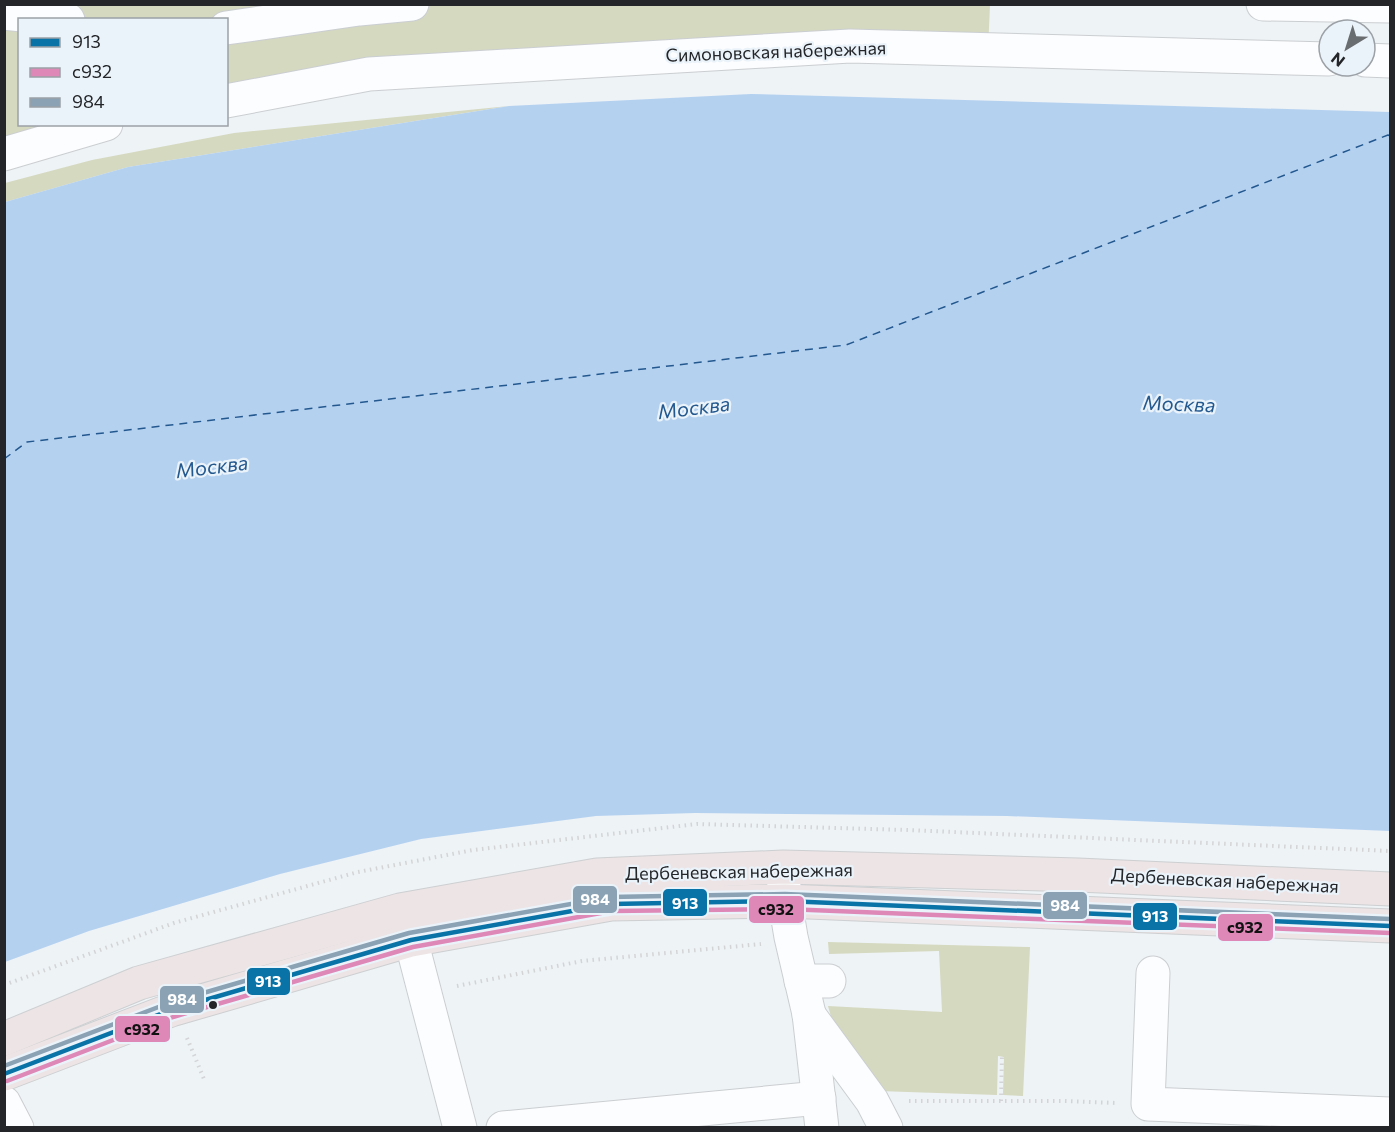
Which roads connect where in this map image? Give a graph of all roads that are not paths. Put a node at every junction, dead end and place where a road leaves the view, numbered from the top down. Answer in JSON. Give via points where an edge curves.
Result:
{"nodes":[{"id":1,"x":412,"y":4,"type":"edge"},
{"id":2,"x":1263,"y":4,"type":"edge"},
{"id":3,"x":1390,"y":6,"type":"edge"},
{"id":4,"x":359,"y":7,"type":"edge"},
{"id":5,"x":4,"y":13,"type":"edge"},
{"id":6,"x":50,"y":18,"type":"edge"},
{"id":7,"x":228,"y":28,"type":"edge"},
{"id":8,"x":1317,"y":59,"type":"edge"},
{"id":9,"x":228,"y":101,"type":"edge"},
{"id":10,"x":99,"y":126,"type":"edge"},
{"id":11,"x":4,"y":154,"type":"edge"},
{"id":12,"x":783,"y":867,"type":"junction"},
{"id":13,"x":1390,"y":889,"type":"edge"},
{"id":14,"x":786,"y":901,"type":"junction"},
{"id":15,"x":400,"y":910,"type":"junction"},
{"id":16,"x":1390,"y":926,"type":"edge"},
{"id":17,"x":411,"y":940,"type":"junction"},
{"id":18,"x":1153,"y":974,"type":"dead end"},
{"id":19,"x":809,"y":1014,"type":"junction"},
{"id":20,"x":4,"y":1039,"type":"edge"},
{"id":21,"x":4,"y":1074,"type":"edge"},
{"id":22,"x":4,"y":1103,"type":"edge"},
{"id":23,"x":820,"y":1113,"type":"edge"},
{"id":24,"x":879,"y":1114,"type":"edge"},
{"id":25,"x":1390,"y":1114,"type":"edge"},
{"id":26,"x":17,"y":1128,"type":"edge"},
{"id":27,"x":460,"y":1128,"type":"edge"},
{"id":28,"x":503,"y":1128,"type":"edge"}],
"edges":[{"from":1,"to":4,"type":"street"},
{"from":2,"to":3,"type":"street"},
{"from":4,"to":7,"type":"street"},
{"from":5,"to":6,"type":"street"},
{"from":8,"to":9,"type":"street","name":"Симоновская набережная","via":[[850,46],[369,74]]},
{"from":10,"to":11,"type":"street"},
{"from":12,"to":13,"type":"main road","name":"Дербеневская набережная"},
{"from":12,"to":14,"type":"street"},
{"from":12,"to":15,"type":"main road","name":"Дербеневская набережная","via":[[597,875]]},
{"from":14,"to":16,"type":"main road","name":"Дербеневская набережная"},
{"from":14,"to":17,"type":"main road","name":"Дербеневская набережная","via":[[611,904]]},
{"from":14,"to":19,"type":"street","via":[[791,937],[815,981]]},
{"from":15,"to":17,"type":"street"},
{"from":15,"to":20,"type":"main road","name":"Дербеневская набережная","via":[[139,983]]},
{"from":17,"to":21,"type":"main road","name":"Дербеневская набережная","via":[[171,1010]]},
{"from":17,"to":27,"type":"street","via":[[420,1002]]},
{"from":18,"to":25,"type":"street","via":[[1148,1104]]},
{"from":19,"to":23,"type":"street"},
{"from":19,"to":24,"type":"street"},
{"from":22,"to":26,"type":"street"},
{"from":23,"to":28,"type":"street"}]}
